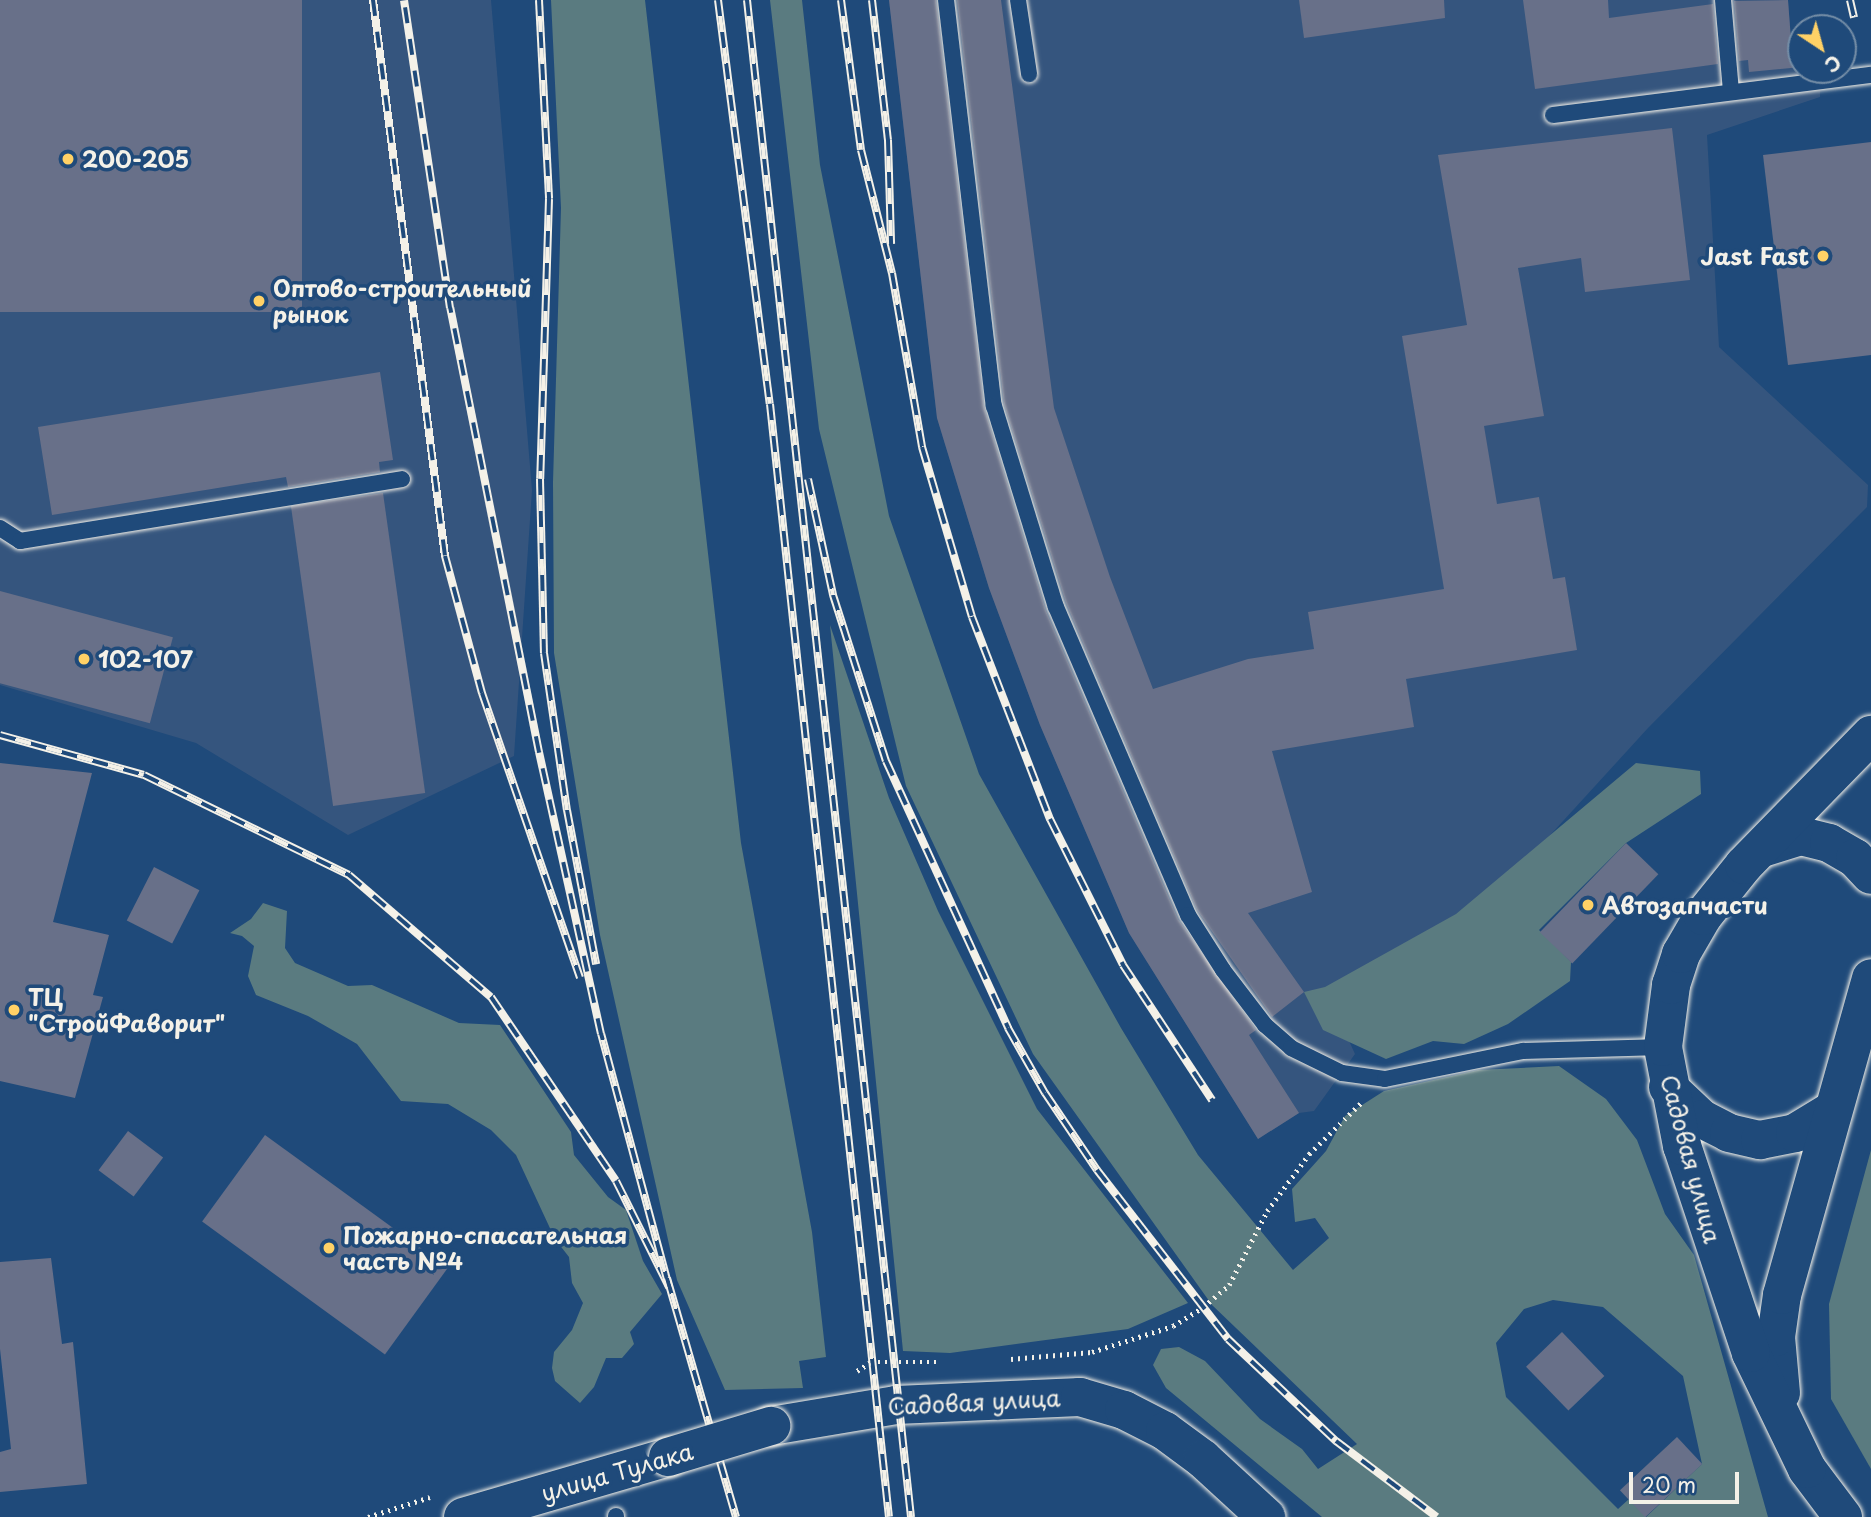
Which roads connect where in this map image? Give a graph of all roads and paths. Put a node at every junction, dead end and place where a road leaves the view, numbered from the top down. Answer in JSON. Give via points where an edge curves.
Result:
{"nodes":[{"id":1,"x":946,"y":0,"type":"edge"},
{"id":2,"x":1018,"y":0,"type":"edge"},
{"id":3,"x":1723,"y":0,"type":"edge"},
{"id":4,"x":1029,"y":74,"type":"dead end"},
{"id":5,"x":1871,"y":75,"type":"edge"},
{"id":6,"x":1731,"y":90,"type":"junction"},
{"id":7,"x":1553,"y":115,"type":"dead end"},
{"id":8,"x":402,"y":479,"type":"dead end"},
{"id":9,"x":0,"y":528,"type":"edge"},
{"id":10,"x":1871,"y":735,"type":"edge"},
{"id":11,"x":1762,"y":848,"type":"junction"},
{"id":12,"x":1871,"y":875,"type":"edge"},
{"id":13,"x":1871,"y":978,"type":"edge"},
{"id":14,"x":1663,"y":1047,"type":"junction"},
{"id":15,"x":1385,"y":1079,"type":"junction"},
{"id":16,"x":1668,"y":1087,"type":"junction"},
{"id":17,"x":1831,"y":1111,"type":"junction"},
{"id":18,"x":998,"y":1360,"type":"dead end"},
{"id":19,"x":945,"y":1362,"type":"dead end"},
{"id":20,"x":846,"y":1378,"type":"dead end"},
{"id":21,"x":771,"y":1426,"type":"joint"},
{"id":22,"x":1788,"y":1433,"type":"junction"},
{"id":23,"x":463,"y":1517,"type":"edge"},
{"id":24,"x":1266,"y":1517,"type":"edge"},
{"id":25,"x":1843,"y":1517,"type":"edge"}],
"edges":[{"from":1,"to":15,"type":"lane","via":[[994,406],[1056,607],[1188,915],[1223,970],[1265,1025],[1292,1048],[1342,1073]]},
{"from":2,"to":4,"type":"lane"},
{"from":3,"to":6,"type":"lane"},
{"from":5,"to":6,"type":"lane"},
{"from":6,"to":7,"type":"lane"},
{"from":8,"to":9,"type":"lane","via":[[20,541]]},
{"from":10,"to":11,"type":"street","name":"Садовая улица"},
{"from":11,"to":12,"type":"street","via":[[1801,836],[1829,843],[1855,858]]},
{"from":11,"to":14,"type":"street","name":"Садовая улица","via":[[1703,916],[1681,954],[1671,985]]},
{"from":13,"to":17,"type":"street","name":"Садовая улица"},
{"from":14,"to":15,"type":"lane","via":[[1523,1051]]},
{"from":14,"to":16,"type":"street","name":"Садовая улица"},
{"from":15,"to":18,"type":"path","via":[[1309,1154],[1267,1211],[1229,1285],[1203,1307],[1173,1326],[1092,1352]]},
{"from":16,"to":17,"type":"street","via":[[1702,1119],[1730,1133],[1760,1140],[1795,1133]]},
{"from":16,"to":22,"type":"street","name":"Садовая улица","via":[[1703,1216],[1751,1353]]},
{"from":17,"to":22,"type":"street","name":"Садовая улица","via":[[1780,1305],[1776,1337]]},
{"from":19,"to":20,"type":"path","via":[[871,1362]]},
{"from":21,"to":23,"type":"street","name":"улица Тулака","bridge":true},
{"from":21,"to":24,"type":"street","name":"Садовая улица","via":[[897,1405],[1080,1396],[1124,1410],[1165,1431]]},
{"from":22,"to":25,"type":"street","name":"Садовая улица"}]}
